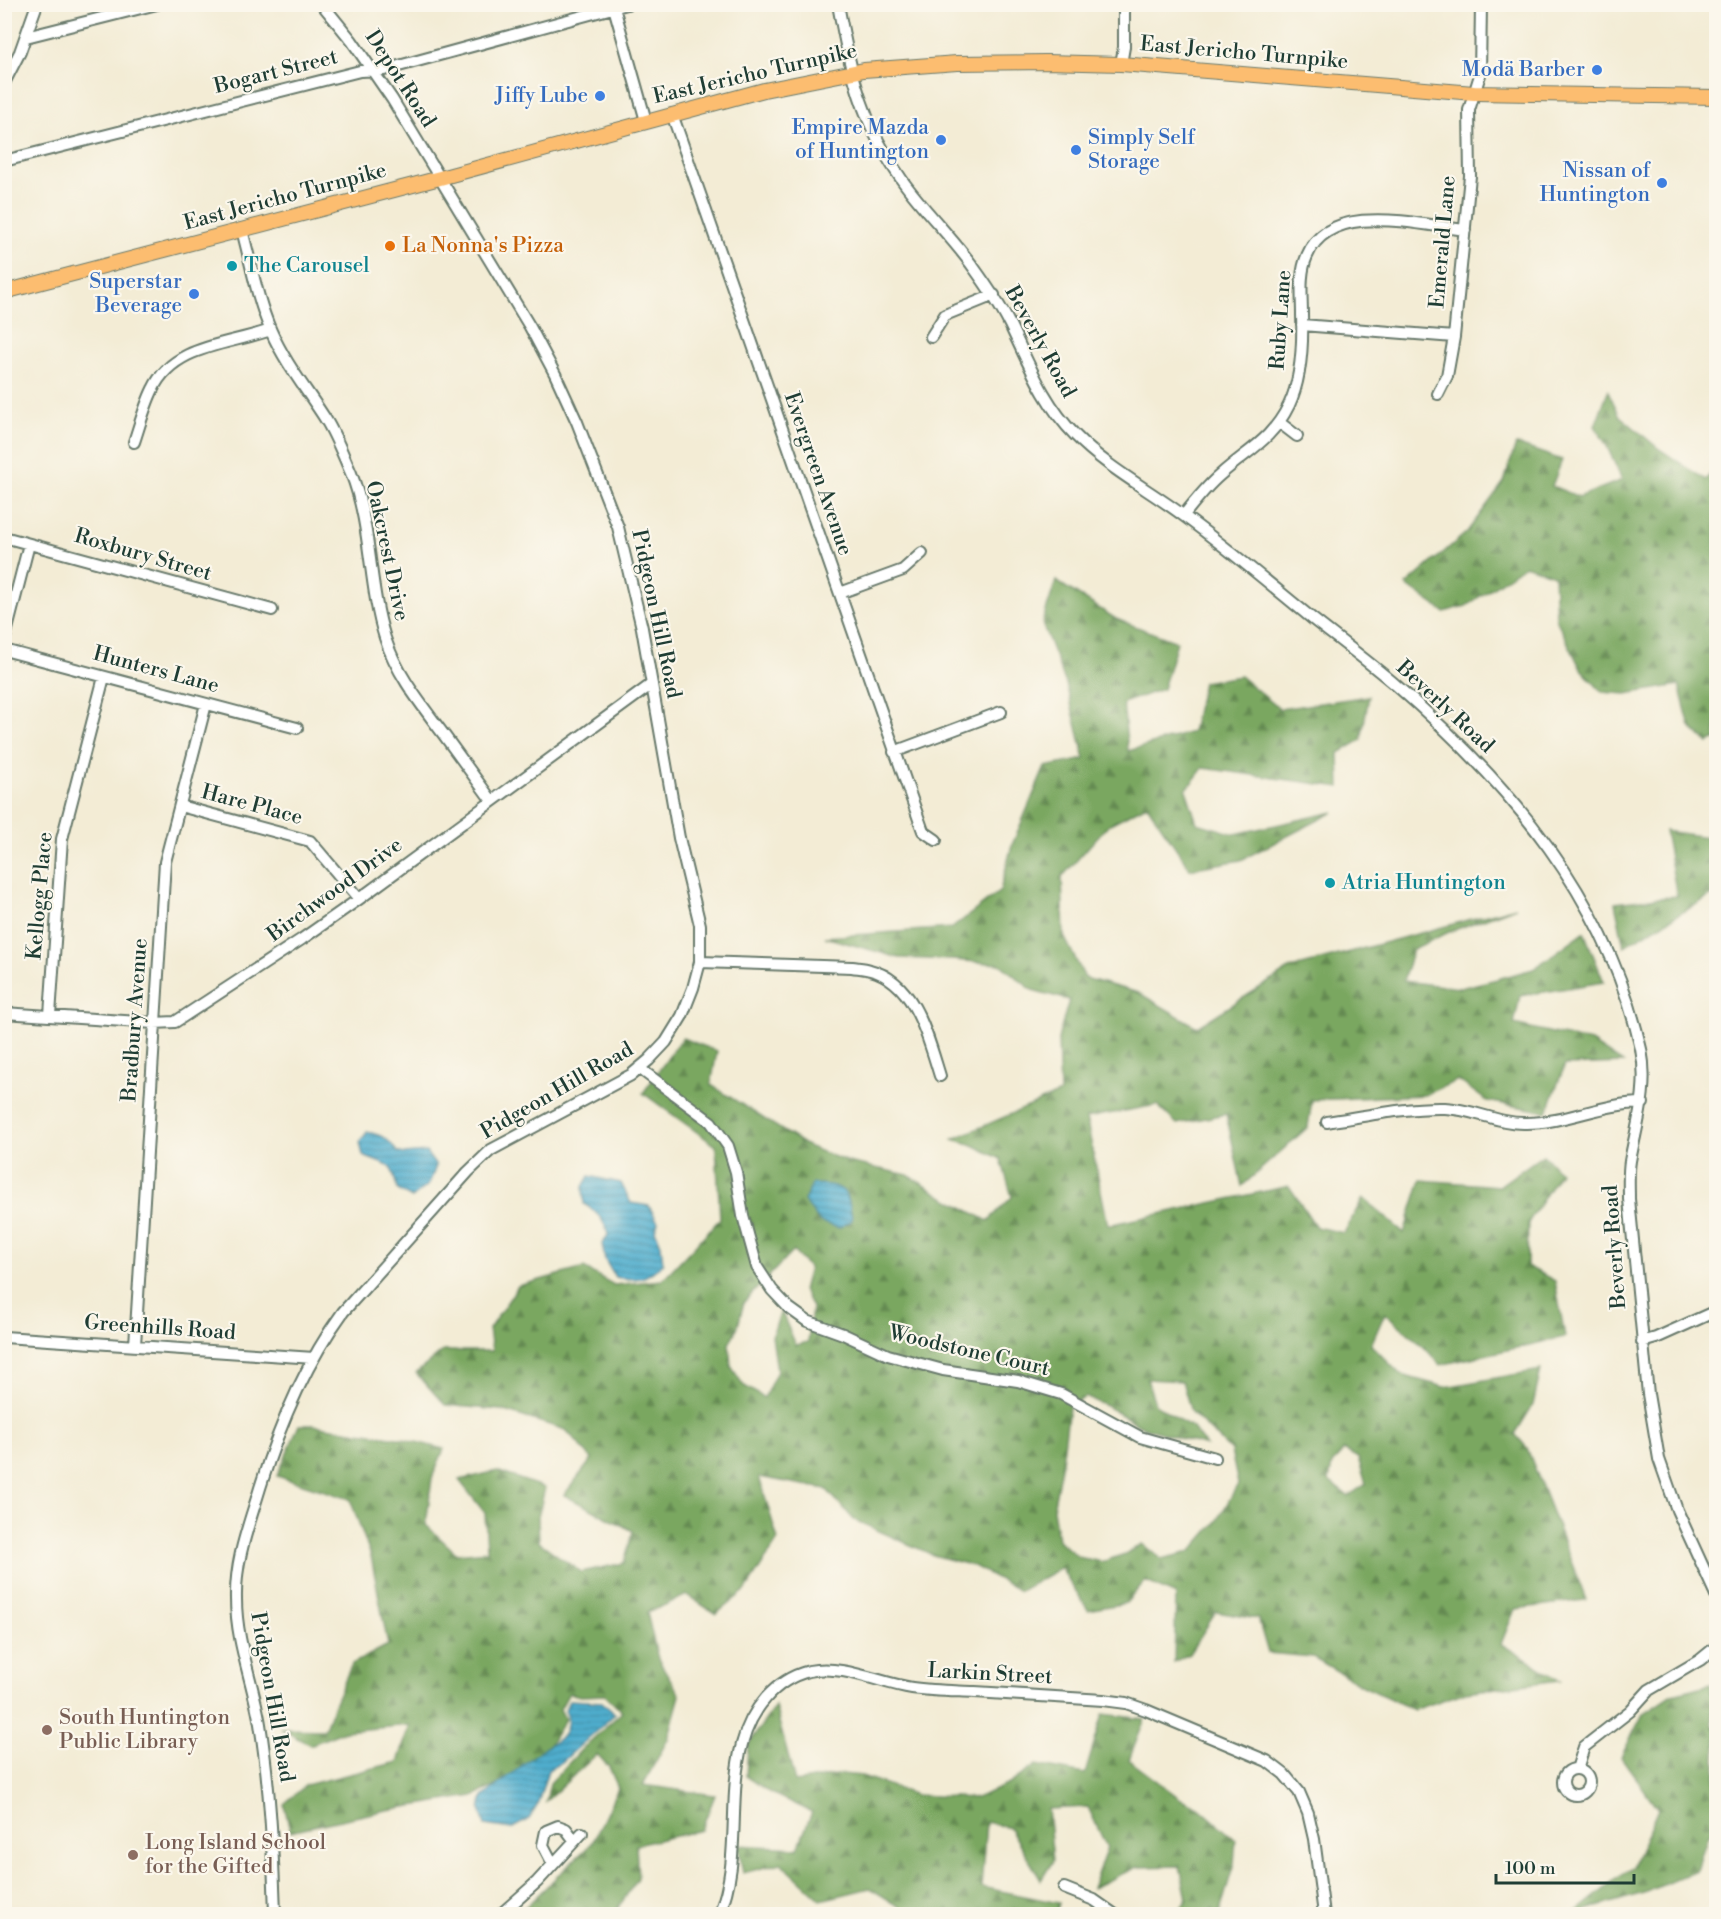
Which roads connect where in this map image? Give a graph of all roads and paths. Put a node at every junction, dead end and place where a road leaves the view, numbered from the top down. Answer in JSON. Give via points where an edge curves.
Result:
{"nodes":[{"id":1,"x":37,"y":4,"type":"edge"},
{"id":2,"x":157,"y":4,"type":"edge"},
{"id":3,"x":322,"y":4,"type":"edge"},
{"id":4,"x":627,"y":4,"type":"edge"},
{"id":5,"x":838,"y":4,"type":"edge"},
{"id":6,"x":1124,"y":4,"type":"edge"},
{"id":7,"x":1481,"y":4,"type":"edge"},
{"id":8,"x":614,"y":6,"type":"edge"},
{"id":9,"x":27,"y":37,"type":"junction"},
{"id":10,"x":1121,"y":64,"type":"junction"},
{"id":11,"x":372,"y":70,"type":"junction"},
{"id":12,"x":851,"y":71,"type":"junction"},
{"id":13,"x":4,"y":83,"type":"edge"},
{"id":14,"x":1474,"y":93,"type":"junction"},
{"id":15,"x":1716,"y":98,"type":"edge"},
{"id":16,"x":672,"y":114,"type":"junction"},
{"id":17,"x":646,"y":121,"type":"junction"},
{"id":18,"x":4,"y":161,"type":"edge"},
{"id":19,"x":440,"y":178,"type":"junction"},
{"id":20,"x":242,"y":230,"type":"junction"},
{"id":21,"x":1465,"y":230,"type":"junction"},
{"id":22,"x":4,"y":292,"type":"edge"},
{"id":23,"x":993,"y":295,"type":"junction"},
{"id":24,"x":1302,"y":325,"type":"junction"},
{"id":25,"x":270,"y":330,"type":"junction"},
{"id":26,"x":931,"y":337,"type":"dead end"},
{"id":27,"x":1454,"y":337,"type":"junction"},
{"id":28,"x":1438,"y":394,"type":"dead end"},
{"id":29,"x":1280,"y":423,"type":"junction"},
{"id":30,"x":1297,"y":436,"type":"dead end"},
{"id":31,"x":134,"y":442,"type":"dead end"},
{"id":32,"x":1184,"y":516,"type":"junction"},
{"id":33,"x":4,"y":537,"type":"edge"},
{"id":34,"x":29,"y":544,"type":"junction"},
{"id":35,"x":922,"y":553,"type":"dead end"},
{"id":36,"x":840,"y":592,"type":"junction"},
{"id":37,"x":272,"y":610,"type":"dead end"},
{"id":38,"x":4,"y":640,"type":"edge"},
{"id":39,"x":4,"y":650,"type":"edge"},
{"id":40,"x":104,"y":677,"type":"junction"},
{"id":41,"x":652,"y":684,"type":"junction"},
{"id":42,"x":206,"y":704,"type":"junction"},
{"id":43,"x":1001,"y":712,"type":"dead end"},
{"id":44,"x":297,"y":728,"type":"dead end"},
{"id":45,"x":894,"y":752,"type":"junction"},
{"id":46,"x":492,"y":801,"type":"junction"},
{"id":47,"x":180,"y":806,"type":"junction"},
{"id":48,"x":936,"y":840,"type":"dead end"},
{"id":49,"x":359,"y":899,"type":"junction"},
{"id":50,"x":700,"y":962,"type":"junction"},
{"id":51,"x":4,"y":1012,"type":"edge"},
{"id":52,"x":50,"y":1015,"type":"junction"},
{"id":53,"x":154,"y":1023,"type":"junction"},
{"id":54,"x":639,"y":1068,"type":"junction"},
{"id":55,"x":940,"y":1076,"type":"dead end"},
{"id":56,"x":1643,"y":1102,"type":"junction"},
{"id":57,"x":1327,"y":1122,"type":"dead end"},
{"id":58,"x":1716,"y":1311,"type":"edge"},
{"id":59,"x":4,"y":1337,"type":"edge"},
{"id":60,"x":1642,"y":1342,"type":"junction"},
{"id":61,"x":135,"y":1345,"type":"junction"},
{"id":62,"x":314,"y":1358,"type":"junction"},
{"id":63,"x":1215,"y":1458,"type":"dead end"},
{"id":64,"x":1716,"y":1595,"type":"edge"},
{"id":65,"x":1716,"y":1647,"type":"edge"},
{"id":66,"x":1577,"y":1769,"type":"dead end"},
{"id":67,"x":553,"y":1864,"type":"junction"},
{"id":68,"x":1064,"y":1888,"type":"dead end"},
{"id":69,"x":275,"y":1914,"type":"edge"},
{"id":70,"x":501,"y":1914,"type":"edge"},
{"id":71,"x":719,"y":1914,"type":"edge"},
{"id":72,"x":1114,"y":1914,"type":"edge"},
{"id":73,"x":1324,"y":1914,"type":"edge"}],
"edges":[{"from":1,"to":9,"type":"street"},
{"from":2,"to":9,"type":"street"},
{"from":3,"to":11,"type":"street","name":"Depot Road"},
{"from":4,"to":8,"type":"street","name":"Bogart Street"},
{"from":5,"to":12,"type":"street","name":"Beverly Road"},
{"from":6,"to":10,"type":"street"},
{"from":7,"to":14,"type":"street","name":"Emerald Lane","via":[[1480,75]]},
{"from":8,"to":11,"type":"street","name":"Bogart Street","via":[[384,70]]},
{"from":8,"to":17,"type":"street"},
{"from":9,"to":13,"type":"street"},
{"from":10,"to":12,"type":"main road","name":"East Jericho Turnpike","via":[[957,63]]},
{"from":10,"to":14,"type":"main road","name":"East Jericho Turnpike"},
{"from":11,"to":18,"type":"street","name":"Bogart Street"},
{"from":11,"to":19,"type":"street","name":"Depot Road"},
{"from":12,"to":16,"type":"main road","name":"East Jericho Turnpike"},
{"from":12,"to":23,"type":"street","name":"Beverly Road","via":[[879,143],[901,178]]},
{"from":14,"to":15,"type":"main road","name":"East Jericho Turnpike"},
{"from":14,"to":21,"type":"street","name":"Emerald Lane","via":[[1469,110],[1470,176]]},
{"from":16,"to":17,"type":"main road","name":"East Jericho Turnpike"},
{"from":16,"to":36,"type":"street","name":"Evergreen Avenue"},
{"from":17,"to":19,"type":"main road","name":"East Jericho Turnpike"},
{"from":19,"to":20,"type":"main road","name":"East Jericho Turnpike"},
{"from":19,"to":41,"type":"street","name":"Pidgeon Hill Road","via":[[530,327],[577,422],[618,527]]},
{"from":20,"to":22,"type":"main road","name":"East Jericho Turnpike"},
{"from":20,"to":25,"type":"street","name":"Oakcrest Drive"},
{"from":21,"to":24,"type":"street","name":"Ruby Lane","via":[[1369,219],[1333,228],[1319,238],[1307,255]]},
{"from":21,"to":27,"type":"street","name":"Emerald Lane"},
{"from":23,"to":26,"type":"street","via":[[945,315]]},
{"from":23,"to":32,"type":"street","name":"Beverly Road","via":[[1034,377],[1072,433],[1108,464]]},
{"from":24,"to":27,"type":"street"},
{"from":24,"to":29,"type":"street","name":"Ruby Lane","via":[[1297,379]]},
{"from":25,"to":31,"type":"street","via":[[200,349],[169,367],[153,388]]},
{"from":25,"to":46,"type":"street","name":"Oakcrest Drive","via":[[326,421],[352,477],[367,532],[379,615],[396,666]]},
{"from":27,"to":28,"type":"street","name":"Emerald Lane","via":[[1447,376]]},
{"from":29,"to":30,"type":"street"},
{"from":29,"to":32,"type":"street","name":"Ruby Lane","via":[[1254,450],[1220,474]]},
{"from":32,"to":56,"type":"street","name":"Beverly Road","via":[[1422,708],[1539,832],[1584,902],[1628,998],[1645,1074]]},
{"from":33,"to":34,"type":"street","name":"Roxbury Street"},
{"from":34,"to":37,"type":"street","name":"Roxbury Street"},
{"from":34,"to":38,"type":"street"},
{"from":35,"to":36,"type":"street","via":[[903,570]]},
{"from":36,"to":45,"type":"street","name":"Evergreen Avenue"},
{"from":39,"to":40,"type":"street","name":"Hunters Lane"},
{"from":40,"to":42,"type":"street","name":"Hunters Lane"},
{"from":40,"to":52,"type":"street","name":"Kellogg Place","via":[[62,839]]},
{"from":41,"to":46,"type":"street","name":"Birchwood Drive"},
{"from":41,"to":50,"type":"street","name":"Pidgeon Hill Road","via":[[679,838],[700,925]]},
{"from":42,"to":44,"type":"street","name":"Hunters Lane"},
{"from":42,"to":47,"type":"street","name":"Bradbury Avenue"},
{"from":43,"to":45,"type":"street"},
{"from":45,"to":48,"type":"street","name":"Evergreen Avenue","via":[[922,831]]},
{"from":46,"to":49,"type":"street","name":"Birchwood Drive"},
{"from":47,"to":49,"type":"street","name":"Hare Place","via":[[310,841]]},
{"from":47,"to":53,"type":"street","name":"Bradbury Avenue","via":[[165,862]]},
{"from":49,"to":53,"type":"street","name":"Birchwood Drive","via":[[176,1022]]},
{"from":50,"to":54,"type":"street","name":"Pidgeon Hill Road","via":[[682,1016],[666,1042]]},
{"from":50,"to":55,"type":"street","via":[[872,970],[896,985],[915,1008]]},
{"from":51,"to":52,"type":"street","name":"Birchwood Drive"},
{"from":52,"to":53,"type":"street","name":"Birchwood Drive"},
{"from":53,"to":61,"type":"street","name":"Bradbury Avenue"},
{"from":54,"to":62,"type":"street","name":"Pidgeon Hill Road","via":[[491,1150],[343,1312]]},
{"from":54,"to":63,"type":"street","name":"Woodstone Court","via":[[711,1122],[728,1146],[757,1267],[783,1302],[807,1321],[888,1355],[943,1370],[1018,1381],[1061,1394],[1140,1437]]},
{"from":56,"to":57,"type":"street","via":[[1539,1123],[1523,1124],[1448,1108]]},
{"from":56,"to":60,"type":"street","name":"Beverly Road","via":[[1630,1161],[1629,1199]]},
{"from":58,"to":60,"type":"street"},
{"from":59,"to":61,"type":"street","name":"Greenhills Road"},
{"from":60,"to":64,"type":"street","name":"Beverly Road","via":[[1659,1459],[1677,1510]]},
{"from":61,"to":62,"type":"street","name":"Greenhills Road"},
{"from":62,"to":69,"type":"street","name":"Pidgeon Hill Road","via":[[267,1462],[237,1569],[236,1619],[259,1721],[268,1786]]},
{"from":65,"to":66,"type":"street","via":[[1649,1690],[1630,1711],[1584,1747]]},
{"from":67,"to":67,"type":"street","via":[[543,1845],[546,1831],[558,1826],[579,1837]]},
{"from":67,"to":70,"type":"street"},
{"from":68,"to":72,"type":"street","via":[[1094,1900]]},
{"from":71,"to":73,"type":"street","name":"Larkin Street","via":[[733,1850],[735,1772],[748,1723],[773,1689],[791,1677],[835,1670],[913,1688],[1126,1703],[1267,1761],[1299,1792],[1308,1813]]}]}
